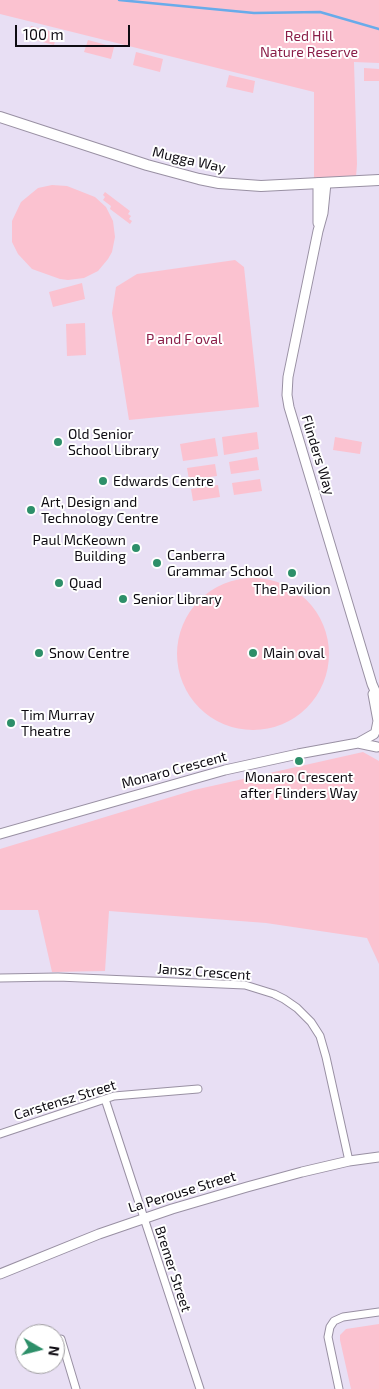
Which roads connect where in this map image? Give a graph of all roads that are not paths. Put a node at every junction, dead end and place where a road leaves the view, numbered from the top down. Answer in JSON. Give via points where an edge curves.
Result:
{"nodes":[{"id":1,"x":0,"y":116,"type":"edge"},
{"id":2,"x":379,"y":180,"type":"edge"},
{"id":3,"x":322,"y":183,"type":"junction"},
{"id":4,"x":372,"y":684,"type":"junction"},
{"id":5,"x":379,"y":700,"type":"edge"},
{"id":6,"x":376,"y":731,"type":"edge"},
{"id":7,"x":358,"y":743,"type":"junction"},
{"id":8,"x":378,"y":748,"type":"edge"},
{"id":9,"x":0,"y":834,"type":"edge"},
{"id":10,"x":0,"y":978,"type":"edge"},
{"id":11,"x":198,"y":1089,"type":"dead end"},
{"id":12,"x":105,"y":1099,"type":"junction"},
{"id":13,"x":0,"y":1134,"type":"edge"},
{"id":14,"x":379,"y":1157,"type":"edge"},
{"id":15,"x":349,"y":1161,"type":"junction"},
{"id":16,"x":143,"y":1218,"type":"junction"},
{"id":17,"x":0,"y":1274,"type":"edge"},
{"id":18,"x":379,"y":1312,"type":"edge"},
{"id":19,"x":65,"y":1353,"type":"edge"},
{"id":20,"x":76,"y":1389,"type":"edge"},
{"id":21,"x":200,"y":1389,"type":"edge"},
{"id":22,"x":339,"y":1389,"type":"edge"}],
"edges":[{"from":1,"to":3,"type":"main road","name":"Mugga Way","via":[[199,179],[261,186]]},
{"from":2,"to":3,"type":"main road","name":"Mugga Way"},
{"from":3,"to":4,"type":"street","name":"Flinders Way","via":[[318,230],[288,377],[287,401]]},
{"from":4,"to":5,"type":"street","name":"Flinders Way"},
{"from":4,"to":6,"type":"street","name":"Flinders Way","via":[[377,711]]},
{"from":6,"to":7,"type":"street","name":"Monaro Crescent"},
{"from":6,"to":8,"type":"street","name":"Flinders Way","via":[[373,741]]},
{"from":7,"to":8,"type":"street","name":"Monaro Crescent"},
{"from":7,"to":9,"type":"street","name":"Monaro Crescent","via":[[225,770]]},
{"from":10,"to":15,"type":"street","name":"Jansz Crescent","via":[[58,977],[245,985],[284,999],[298,1008],[320,1036]]},
{"from":11,"to":12,"type":"street","name":"Carstensz Street"},
{"from":12,"to":13,"type":"street","name":"Carstensz Street"},
{"from":12,"to":16,"type":"street","name":"Bremer Street"},
{"from":14,"to":15,"type":"street","name":"La Perouse Street"},
{"from":15,"to":16,"type":"street","name":"La Perouse Street","via":[[247,1186]]},
{"from":16,"to":17,"type":"street","name":"La Perouse Street"},
{"from":16,"to":21,"type":"street","name":"Bremer Street"},
{"from":18,"to":22,"type":"street","via":[[343,1317],[330,1327],[328,1337]]},
{"from":19,"to":20,"type":"street"}]}
